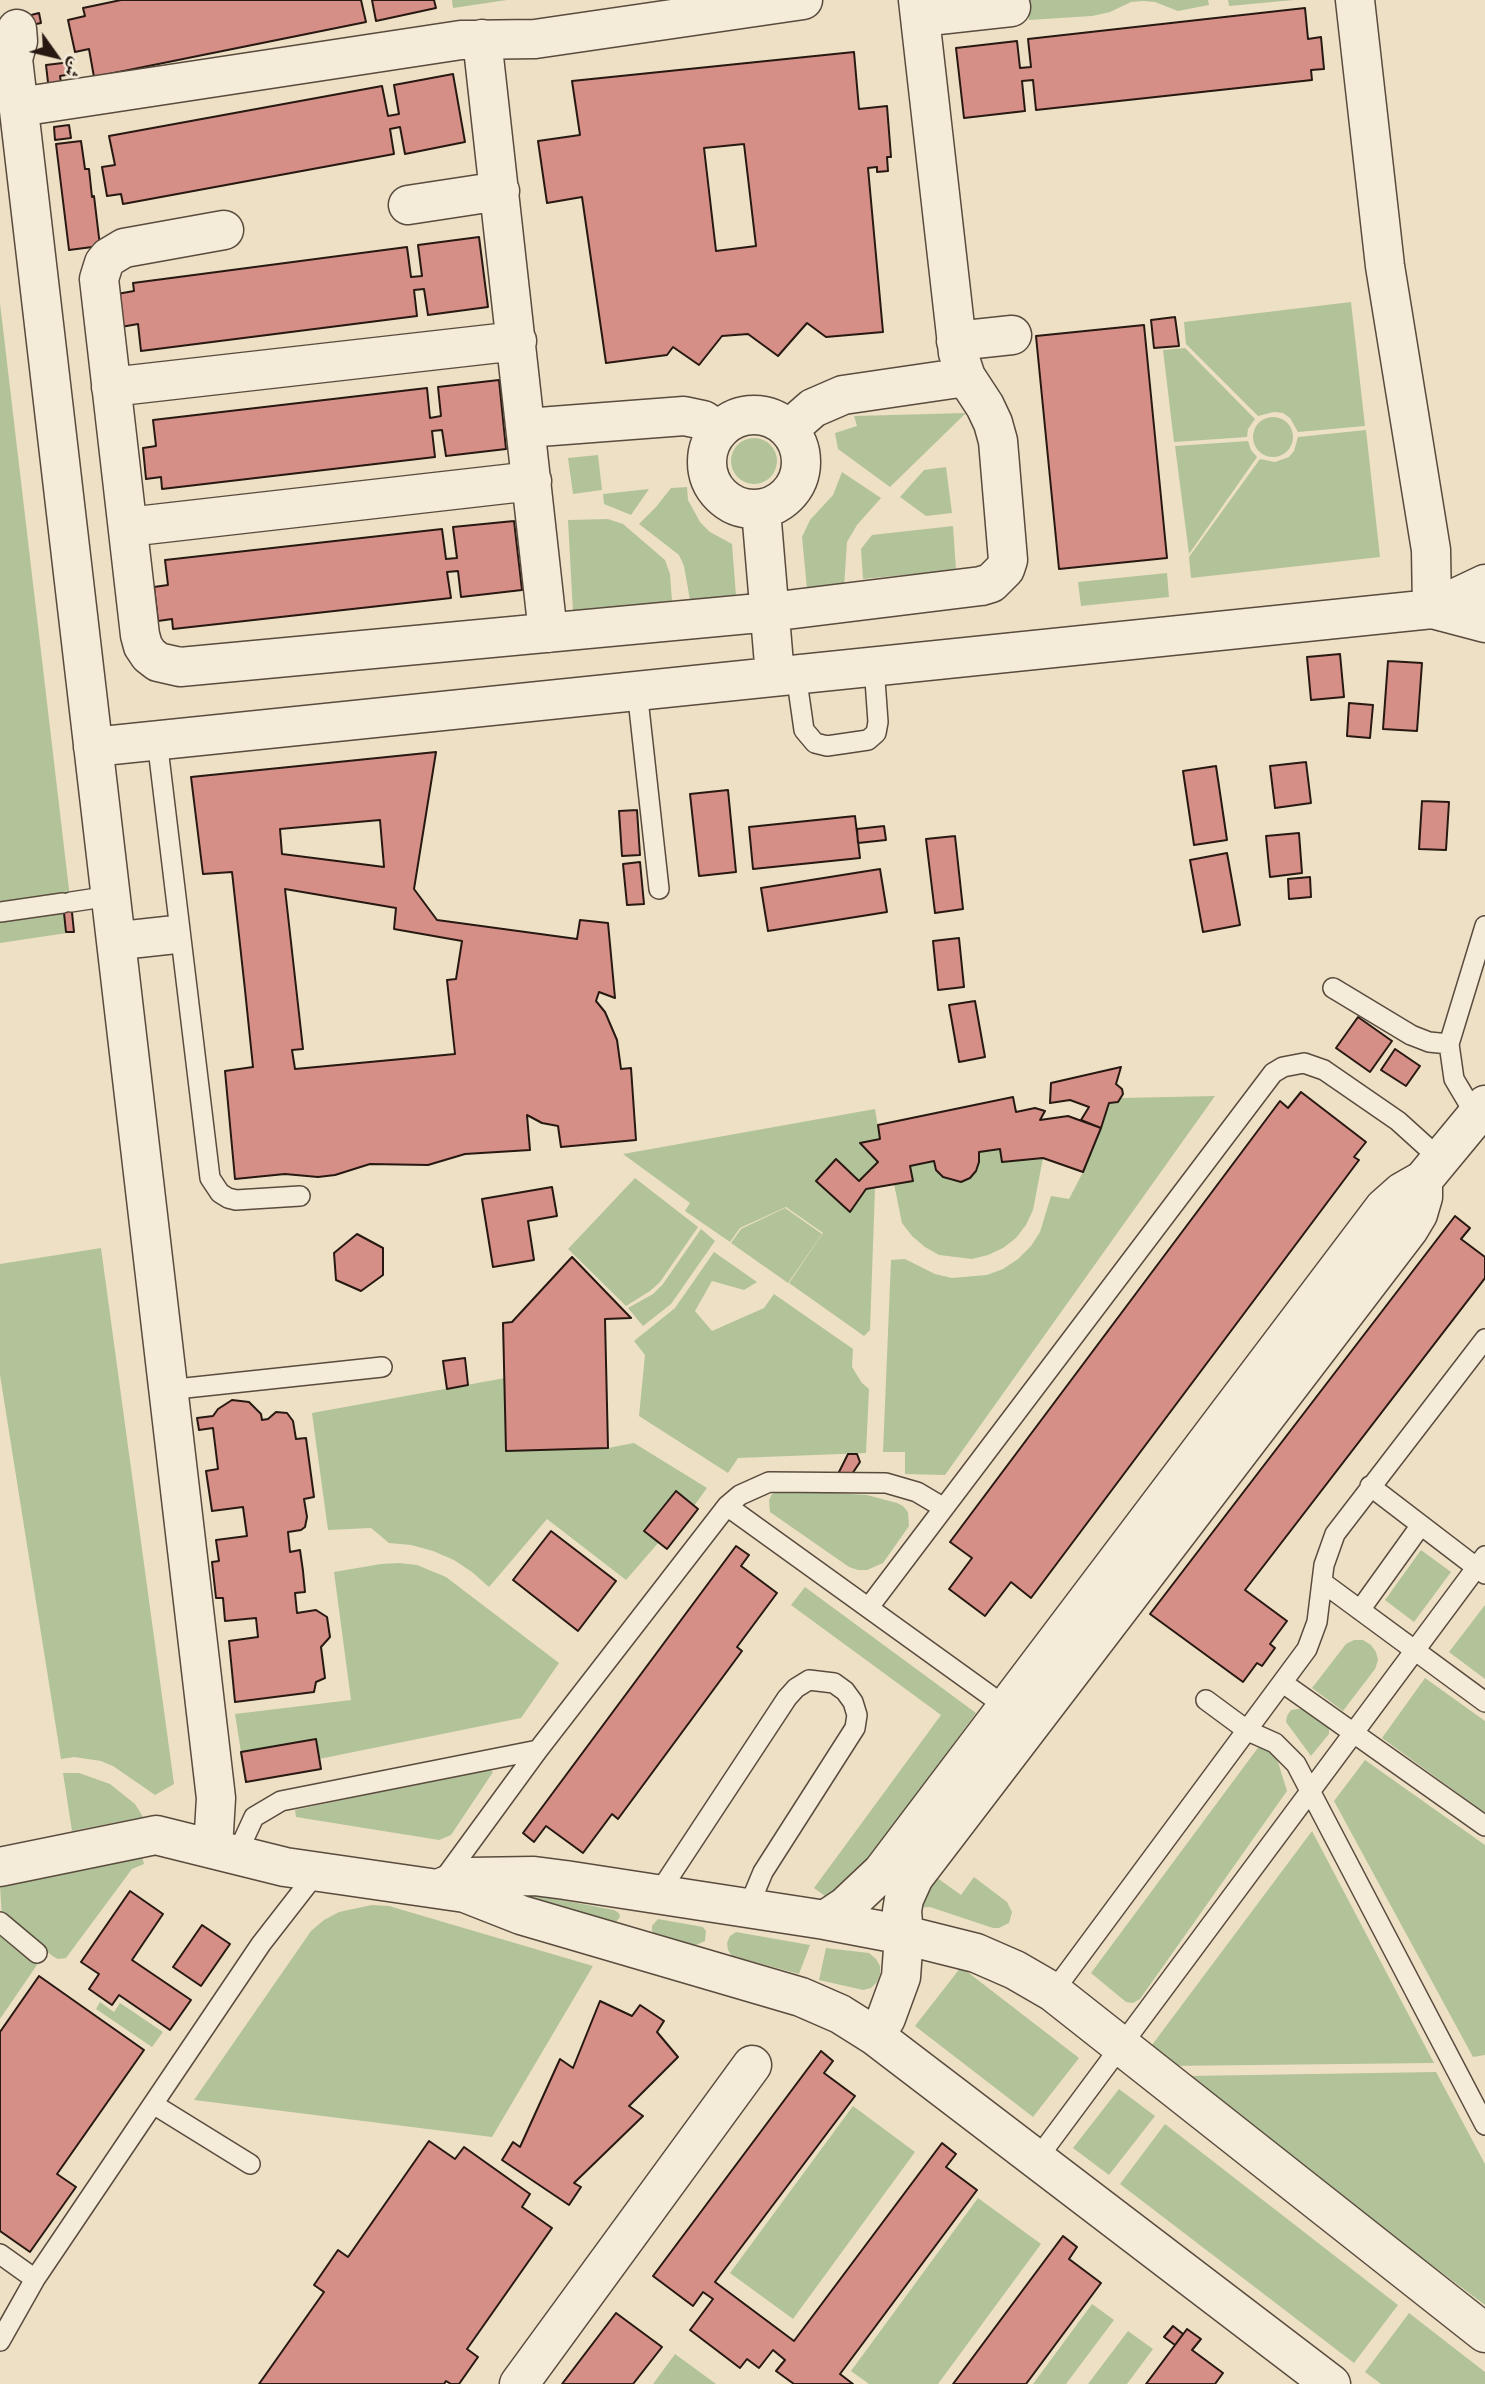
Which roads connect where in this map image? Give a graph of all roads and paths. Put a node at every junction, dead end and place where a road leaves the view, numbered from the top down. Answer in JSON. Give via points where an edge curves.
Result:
{"nodes":[{"id":1,"x":803,"y":0,"type":"edge"},
{"id":2,"x":1355,"y":0,"type":"edge"},
{"id":3,"x":707,"y":7,"type":"edge"},
{"id":4,"x":1011,"y":7,"type":"dead end"},
{"id":5,"x":919,"y":9,"type":"edge"},
{"id":6,"x":12,"y":29,"type":"edge"},
{"id":7,"x":482,"y":39,"type":"junction"},
{"id":8,"x":19,"y":107,"type":"junction"},
{"id":9,"x":500,"y":191,"type":"junction"},
{"id":10,"x":408,"y":205,"type":"dead end"},
{"id":11,"x":224,"y":230,"type":"dead end"},
{"id":12,"x":1012,"y":335,"type":"dead end"},
{"id":13,"x":517,"y":341,"type":"junction"},
{"id":14,"x":957,"y":341,"type":"junction"},
{"id":15,"x":966,"y":377,"type":"junction"},
{"id":16,"x":111,"y":387,"type":"junction"},
{"id":17,"x":526,"y":428,"type":"junction"},
{"id":18,"x":789,"y":429,"type":"junction"},
{"id":19,"x":719,"y":431,"type":"junction"},
{"id":20,"x":532,"y":481,"type":"junction"},
{"id":21,"x":761,"y":509,"type":"junction"},
{"id":22,"x":128,"y":527,"type":"junction"},
{"id":23,"x":1485,"y":584,"type":"edge"},
{"id":24,"x":1432,"y":608,"type":"junction"},
{"id":25,"x":769,"y":612,"type":"junction"},
{"id":26,"x":1485,"y":623,"type":"edge"},
{"id":27,"x":548,"y":633,"type":"junction"},
{"id":28,"x":874,"y":666,"type":"junction"},
{"id":29,"x":785,"y":675,"type":"junction"},
{"id":30,"x":637,"y":691,"type":"junction"},
{"id":31,"x":156,"y":740,"type":"junction"},
{"id":32,"x":93,"y":747,"type":"junction"},
{"id":33,"x":659,"y":889,"type":"dead end"},
{"id":34,"x":0,"y":912,"type":"edge"},
{"id":35,"x":114,"y":926,"type":"junction"},
{"id":36,"x":1485,"y":926,"type":"edge"},
{"id":37,"x":180,"y":934,"type":"junction"},
{"id":38,"x":1333,"y":988,"type":"dead end"},
{"id":39,"x":1449,"y":1044,"type":"junction"},
{"id":40,"x":1480,"y":1110,"type":"edge"},
{"id":41,"x":1432,"y":1169,"type":"junction"},
{"id":42,"x":300,"y":1196,"type":"dead end"},
{"id":43,"x":1485,"y":1339,"type":"edge"},
{"id":44,"x":382,"y":1367,"type":"dead end"},
{"id":45,"x":167,"y":1390,"type":"junction"},
{"id":46,"x":1370,"y":1486,"type":"junction"},
{"id":47,"x":727,"y":1506,"type":"junction"},
{"id":48,"x":944,"y":1508,"type":"junction"},
{"id":49,"x":1421,"y":1525,"type":"junction"},
{"id":50,"x":1482,"y":1566,"type":"edge"},
{"id":51,"x":1322,"y":1582,"type":"junction"},
{"id":52,"x":869,"y":1608,"type":"junction"},
{"id":53,"x":1360,"y":1610,"type":"junction"},
{"id":54,"x":1415,"y":1651,"type":"junction"},
{"id":55,"x":1283,"y":1683,"type":"junction"},
{"id":56,"x":1206,"y":1700,"type":"dead end"},
{"id":57,"x":1485,"y":1702,"type":"edge"},
{"id":58,"x":1018,"y":1711,"type":"junction"},
{"id":59,"x":1248,"y":1731,"type":"junction"},
{"id":60,"x":1354,"y":1733,"type":"junction"},
{"id":61,"x":538,"y":1750,"type":"junction"},
{"id":62,"x":1310,"y":1790,"type":"junction"},
{"id":63,"x":1485,"y":1826,"type":"edge"},
{"id":64,"x":225,"y":1852,"type":"junction"},
{"id":65,"x":0,"y":1867,"type":"edge"},
{"id":66,"x":317,"y":1872,"type":"junction"},
{"id":67,"x":436,"y":1889,"type":"junction"},
{"id":68,"x":658,"y":1894,"type":"junction"},
{"id":69,"x":751,"y":1909,"type":"junction"},
{"id":70,"x":825,"y":1920,"type":"junction"},
{"id":71,"x":0,"y":1922,"type":"edge"},
{"id":72,"x":904,"y":1935,"type":"junction"},
{"id":73,"x":37,"y":1953,"type":"dead end"},
{"id":74,"x":1053,"y":1992,"type":"junction"},
{"id":75,"x":875,"y":2036,"type":"junction"},
{"id":76,"x":1120,"y":2045,"type":"junction"},
{"id":77,"x":752,"y":2065,"type":"dead end"},
{"id":78,"x":153,"y":2104,"type":"junction"},
{"id":79,"x":1485,"y":2125,"type":"edge"},
{"id":80,"x":1037,"y":2159,"type":"junction"},
{"id":81,"x":250,"y":2164,"type":"dead end"},
{"id":82,"x":0,"y":2254,"type":"edge"},
{"id":83,"x":36,"y":2279,"type":"junction"},
{"id":84,"x":1485,"y":2333,"type":"edge"},
{"id":85,"x":0,"y":2341,"type":"edge"},
{"id":86,"x":519,"y":2384,"type":"edge"},
{"id":87,"x":1331,"y":2384,"type":"edge"}],
"edges":[{"from":1,"to":3,"type":"street"},
{"from":2,"to":24,"type":"street","via":[[1385,266],[1431,550]]},
{"from":3,"to":7,"type":"street","via":[[535,39]]},
{"from":4,"to":5,"type":"street"},
{"from":5,"to":14,"type":"street"},
{"from":6,"to":8,"type":"street"},
{"from":7,"to":8,"type":"street"},
{"from":7,"to":9,"type":"street"},
{"from":8,"to":32,"type":"street"},
{"from":9,"to":10,"type":"street"},
{"from":9,"to":13,"type":"street"},
{"from":11,"to":16,"type":"street","via":[[124,248],[104,263],[99,279]]},
{"from":12,"to":14,"type":"street"},
{"from":13,"to":16,"type":"street"},
{"from":13,"to":17,"type":"street"},
{"from":14,"to":15,"type":"street"},
{"from":15,"to":18,"type":"street","via":[[843,395],[813,408]]},
{"from":15,"to":25,"type":"street","via":[[985,406],[998,441],[1008,550],[999,577],[981,586]]},
{"from":16,"to":22,"type":"street"},
{"from":17,"to":19,"type":"street","via":[[684,416],[703,420]]},
{"from":17,"to":20,"type":"street"},
{"from":18,"to":19,"type":"street","via":[[754,414],[729,422]]},
{"from":18,"to":21,"type":"street","via":[[801,452],[799,477],[785,499]]},
{"from":19,"to":21,"type":"street","via":[[708,453],[709,479],[716,491],[736,506]]},
{"from":20,"to":22,"type":"street"},
{"from":20,"to":27,"type":"street"},
{"from":21,"to":25,"type":"street"},
{"from":22,"to":27,"type":"street","via":[[143,646],[158,662],[169,666]]},
{"from":23,"to":24,"type":"street"},
{"from":24,"to":26,"type":"street"},
{"from":24,"to":28,"type":"street"},
{"from":25,"to":27,"type":"street"},
{"from":25,"to":29,"type":"street"},
{"from":28,"to":29,"type":"street"},
{"from":28,"to":29,"type":"lane","via":[[876,733],[868,740],[827,746],[815,743],[804,730]]},
{"from":29,"to":30,"type":"street"},
{"from":30,"to":31,"type":"street"},
{"from":30,"to":33,"type":"lane"},
{"from":31,"to":32,"type":"street"},
{"from":31,"to":37,"type":"lane"},
{"from":32,"to":35,"type":"street"},
{"from":34,"to":35,"type":"lane","via":[[67,903]]},
{"from":35,"to":37,"type":"lane"},
{"from":35,"to":45,"type":"street"},
{"from":36,"to":39,"type":"lane"},
{"from":37,"to":42,"type":"lane","via":[[210,1178],[228,1198],[236,1200]]},
{"from":38,"to":39,"type":"lane","via":[[1411,1035]]},
{"from":39,"to":40,"type":"lane","via":[[1454,1079]]},
{"from":40,"to":41,"type":"street"},
{"from":41,"to":48,"type":"lane","via":[[1398,1121],[1324,1070],[1304,1063],[1273,1073]]},
{"from":41,"to":58,"type":"street","via":[[1409,1229]]},
{"from":43,"to":46,"type":"lane"},
{"from":44,"to":45,"type":"lane"},
{"from":45,"to":64,"type":"street"},
{"from":46,"to":49,"type":"lane"},
{"from":46,"to":51,"type":"lane","via":[[1335,1534]]},
{"from":47,"to":48,"type":"lane","via":[[754,1487],[786,1481],[886,1483],[917,1492]]},
{"from":47,"to":52,"type":"lane"},
{"from":47,"to":61,"type":"lane"},
{"from":48,"to":52,"type":"lane"},
{"from":49,"to":50,"type":"lane"},
{"from":49,"to":53,"type":"lane"},
{"from":50,"to":54,"type":"lane"},
{"from":51,"to":53,"type":"lane"},
{"from":51,"to":55,"type":"lane","via":[[1313,1636]]},
{"from":52,"to":58,"type":"lane"},
{"from":53,"to":54,"type":"lane"},
{"from":54,"to":57,"type":"lane"},
{"from":54,"to":60,"type":"lane"},
{"from":55,"to":59,"type":"lane"},
{"from":55,"to":60,"type":"lane"},
{"from":56,"to":59,"type":"lane"},
{"from":58,"to":70,"type":"street","via":[[882,1872]]},
{"from":58,"to":72,"type":"street","via":[[908,1887],[902,1911]]},
{"from":59,"to":62,"type":"lane","via":[[1286,1752]]},
{"from":59,"to":74,"type":"lane"},
{"from":60,"to":62,"type":"lane"},
{"from":60,"to":63,"type":"lane"},
{"from":61,"to":64,"type":"lane","via":[[296,1796],[254,1817]]},
{"from":61,"to":67,"type":"lane"},
{"from":62,"to":76,"type":"lane"},
{"from":62,"to":79,"type":"lane"},
{"from":64,"to":65,"type":"street","via":[[156,1835]]},
{"from":64,"to":66,"type":"street"},
{"from":66,"to":67,"type":"street"},
{"from":66,"to":78,"type":"lane","via":[[261,1944]]},
{"from":67,"to":68,"type":"street","via":[[470,1877],[513,1876]]},
{"from":67,"to":75,"type":"street","via":[[466,1893],[521,1915],[801,1997]]},
{"from":68,"to":69,"type":"street"},
{"from":68,"to":69,"type":"lane","via":[[787,1698],[809,1680],[834,1683],[853,1702],[855,1728],[763,1872]]},
{"from":69,"to":70,"type":"street"},
{"from":70,"to":72,"type":"street"},
{"from":71,"to":73,"type":"lane"},
{"from":72,"to":74,"type":"street","via":[[976,1953]]},
{"from":72,"to":75,"type":"street","via":[[901,1977]]},
{"from":74,"to":76,"type":"street"},
{"from":75,"to":80,"type":"street"},
{"from":76,"to":80,"type":"lane"},
{"from":76,"to":84,"type":"street"},
{"from":77,"to":86,"type":"street"},
{"from":78,"to":81,"type":"lane"},
{"from":78,"to":83,"type":"lane"},
{"from":80,"to":87,"type":"street"},
{"from":82,"to":83,"type":"lane"},
{"from":83,"to":85,"type":"lane"}]}
